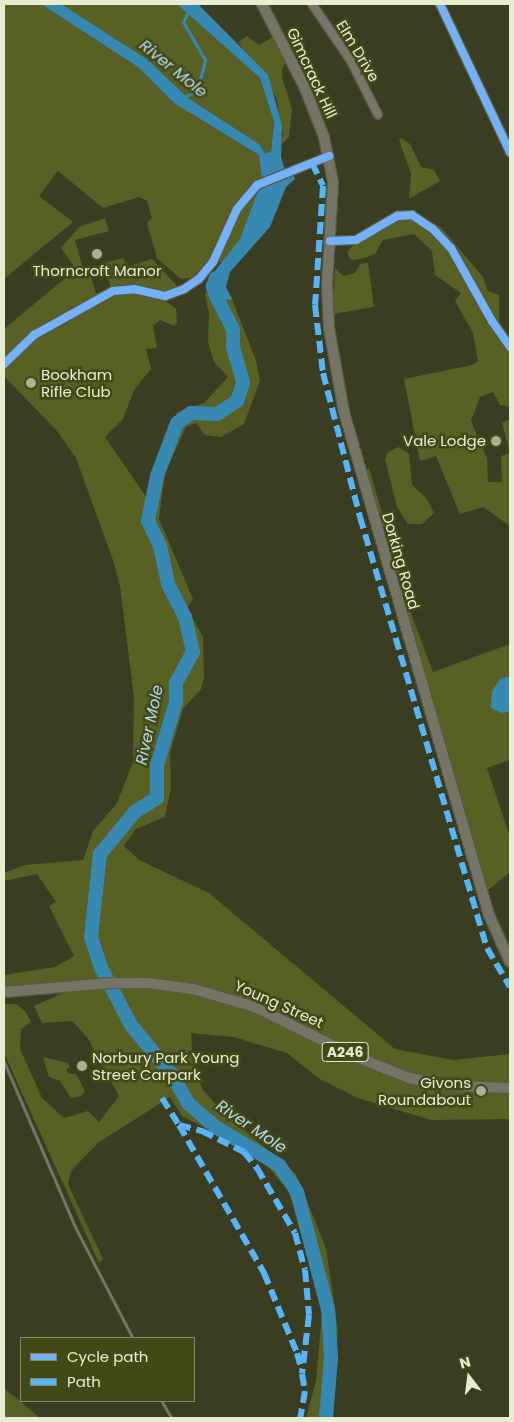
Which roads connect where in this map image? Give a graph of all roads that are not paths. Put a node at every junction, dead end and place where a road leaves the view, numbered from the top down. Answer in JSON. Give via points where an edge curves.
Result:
{"nodes":[{"id":1,"x":262,"y":4,"type":"edge"},
{"id":2,"x":312,"y":4,"type":"edge"},
{"id":3,"x":440,"y":4,"type":"edge"},
{"id":4,"x":188,"y":83,"type":"dead end"},
{"id":5,"x":201,"y":92,"type":"dead end"},
{"id":6,"x":378,"y":115,"type":"dead end"},
{"id":7,"x":510,"y":152,"type":"edge"},
{"id":8,"x":329,"y":156,"type":"junction"},
{"id":9,"x":330,"y":241,"type":"junction"},
{"id":10,"x":510,"y":347,"type":"edge"},
{"id":11,"x":4,"y":364,"type":"edge"},
{"id":12,"x":510,"y":962,"type":"edge"},
{"id":13,"x":4,"y":992,"type":"edge"},
{"id":14,"x":509,"y":1086,"type":"edge"}],
"edges":[{"from":1,"to":8,"type":"main road","name":"Gimcrack Hill","via":[[312,104]]},
{"from":2,"to":6,"type":"street","name":"Elm Drive","via":[[351,61]]},
{"from":3,"to":7,"type":"street"},
{"from":4,"to":5,"type":"street"},
{"from":8,"to":9,"type":"main road","name":"Dorking Road","via":[[333,182]]},
{"from":8,"to":11,"type":"street","via":[[257,185],[237,209],[213,262],[199,279],[179,292],[165,296],[134,289],[113,291],[34,335]]},
{"from":9,"to":10,"type":"street","via":[[356,240],[397,216],[412,215],[433,229],[451,248]]},
{"from":9,"to":12,"type":"main road","name":"Dorking Road","via":[[329,328],[344,412],[490,916]]},
{"from":13,"to":14,"type":"main road","name":"Young Street","number":"A246","via":[[148,983],[193,989],[255,1007],[354,1056],[410,1078],[454,1086]]}]}
